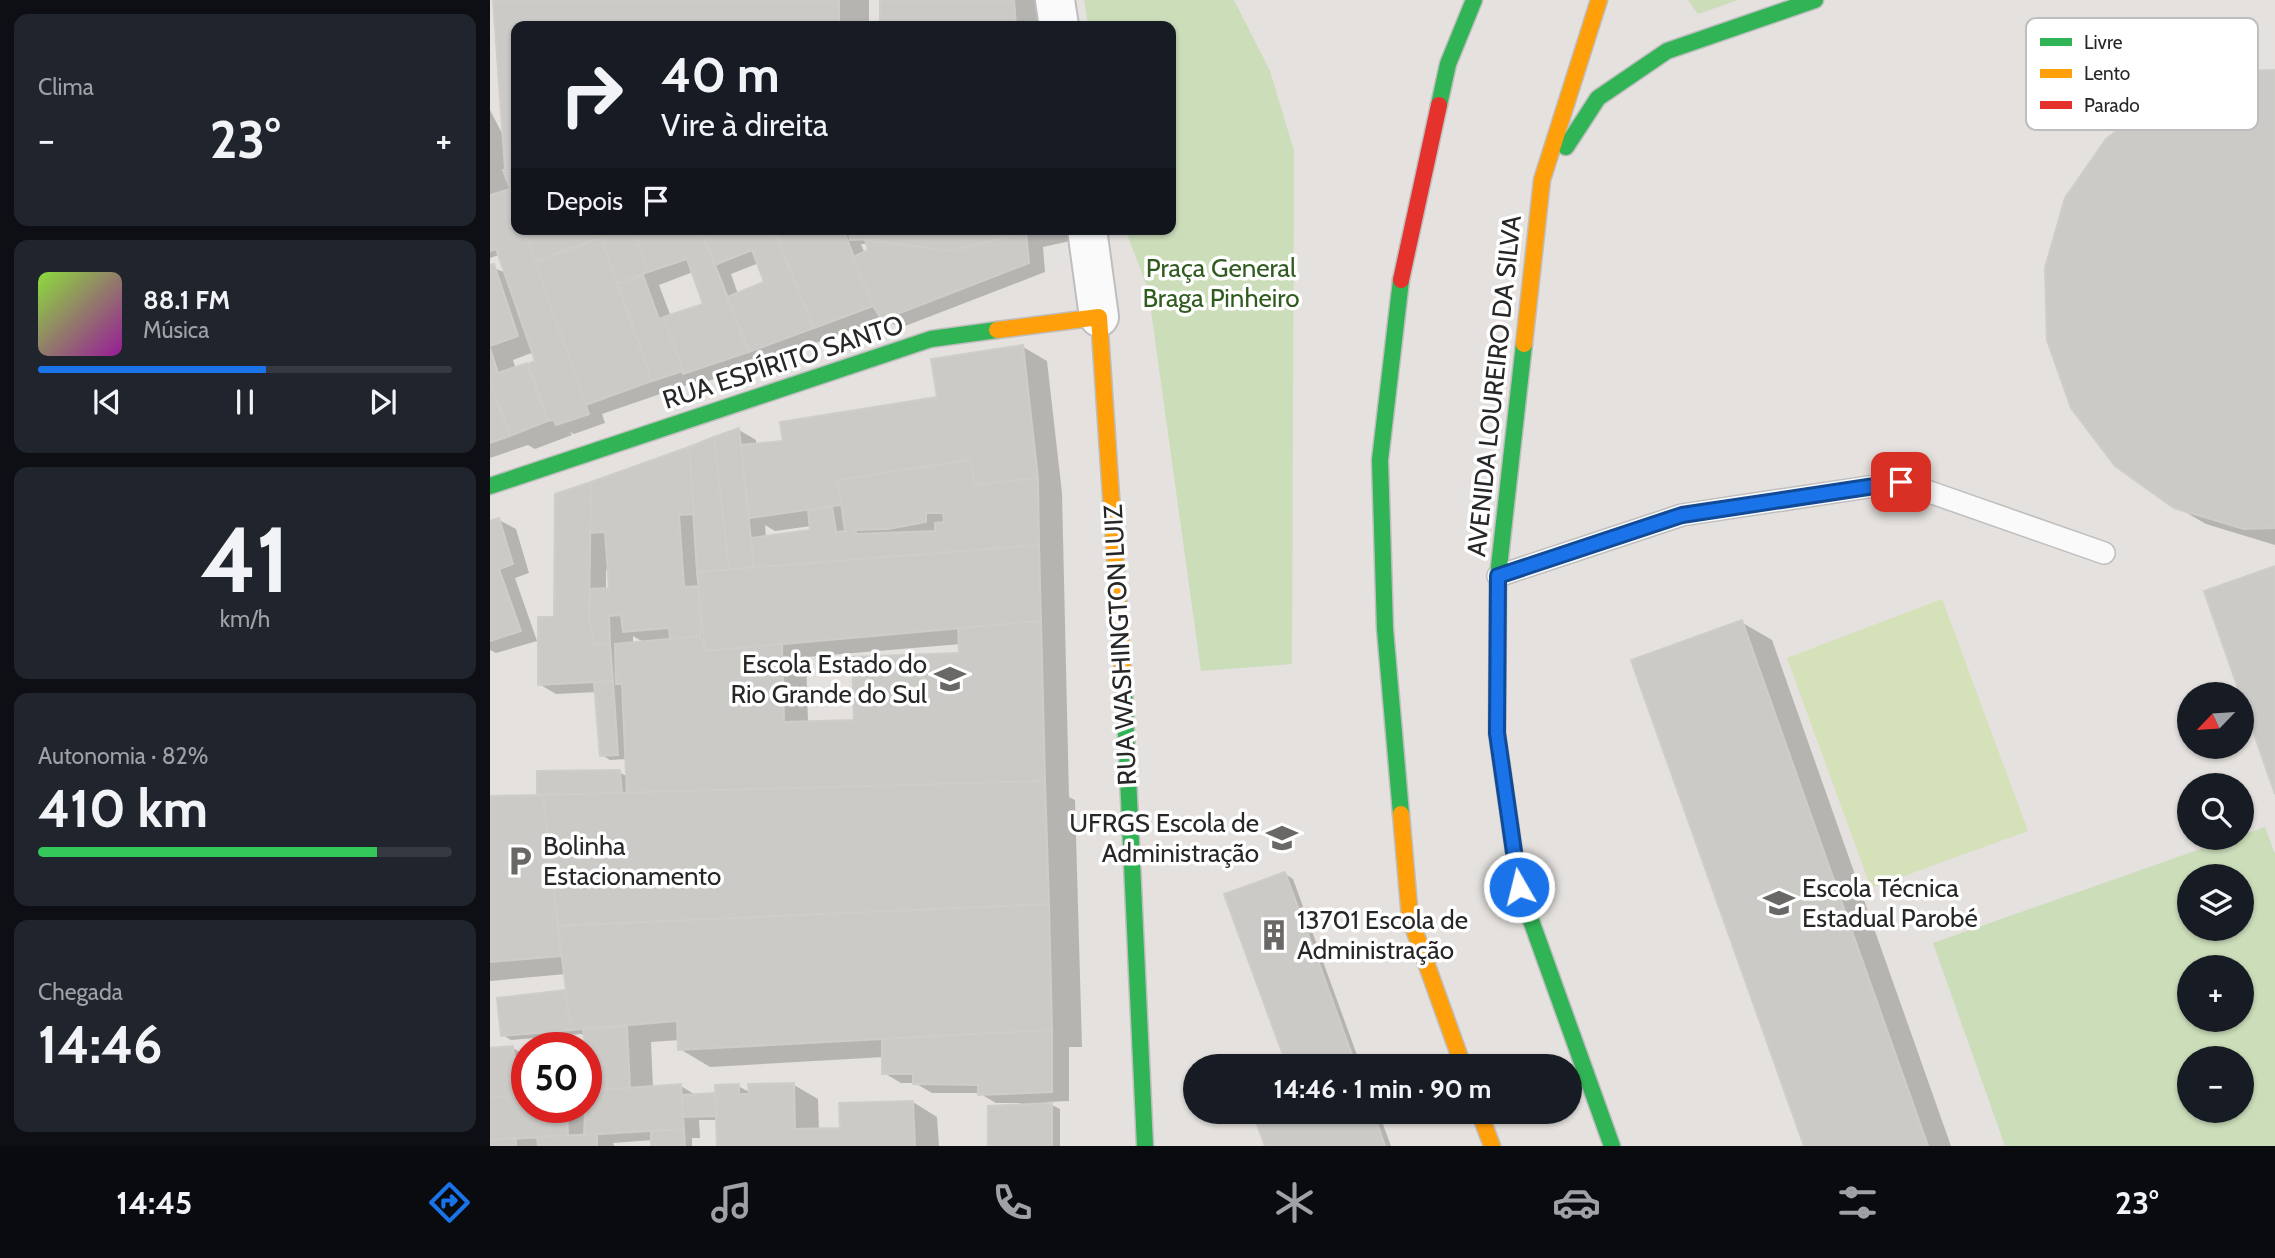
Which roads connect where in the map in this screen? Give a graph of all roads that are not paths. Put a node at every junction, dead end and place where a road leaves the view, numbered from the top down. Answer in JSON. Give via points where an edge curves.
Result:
{"nodes":[{"id":1,"x":1055,"y":0,"type":"edge"},
{"id":2,"x":1474,"y":0,"type":"edge"},
{"id":3,"x":1599,"y":0,"type":"edge"},
{"id":4,"x":1815,"y":0,"type":"edge"},
{"id":5,"x":1058,"y":21,"type":"edge"},
{"id":6,"x":1542,"y":180,"type":"junction"},
{"id":7,"x":1088,"y":235,"type":"edge"},
{"id":8,"x":1099,"y":317,"type":"junction"},
{"id":9,"x":490,"y":486,"type":"edge"},
{"id":10,"x":2104,"y":553,"type":"dead end"},
{"id":11,"x":1498,"y":576,"type":"junction"},
{"id":12,"x":1459,"y":1054,"type":"edge"},
{"id":13,"x":1484,"y":1124,"type":"edge"},
{"id":14,"x":1145,"y":1146,"type":"edge"},
{"id":15,"x":1492,"y":1146,"type":"edge"},
{"id":16,"x":1612,"y":1146,"type":"edge"}],
"edges":[{"from":1,"to":5,"type":"street"},
{"from":2,"to":12,"type":"main road","via":[[1448,64],[1396,301],[1380,460],[1385,629],[1410,918]]},
{"from":3,"to":6,"type":"main road","name":"AVENIDA LOUREIRO DA SILVA"},
{"from":4,"to":6,"type":"main road","via":[[1667,51],[1598,98]]},
{"from":6,"to":11,"type":"main road","name":"AVENIDA LOUREIRO DA SILVA"},
{"from":7,"to":8,"type":"street","name":"RUA WASHINGTON LUIZ"},
{"from":8,"to":9,"type":"main road","name":"RUA ESPÍRITO SANTO","via":[[930,339]]},
{"from":8,"to":14,"type":"main road","name":"RUA WASHINGTON LUIZ","via":[[1122,646]]},
{"from":10,"to":11,"type":"lane","via":[[1901,482],[1682,515]]},
{"from":11,"to":16,"type":"main road","name":"AVENIDA LOUREIRO DA SILVA","via":[[1497,733],[1519,887]]},
{"from":13,"to":15,"type":"main road"}]}
